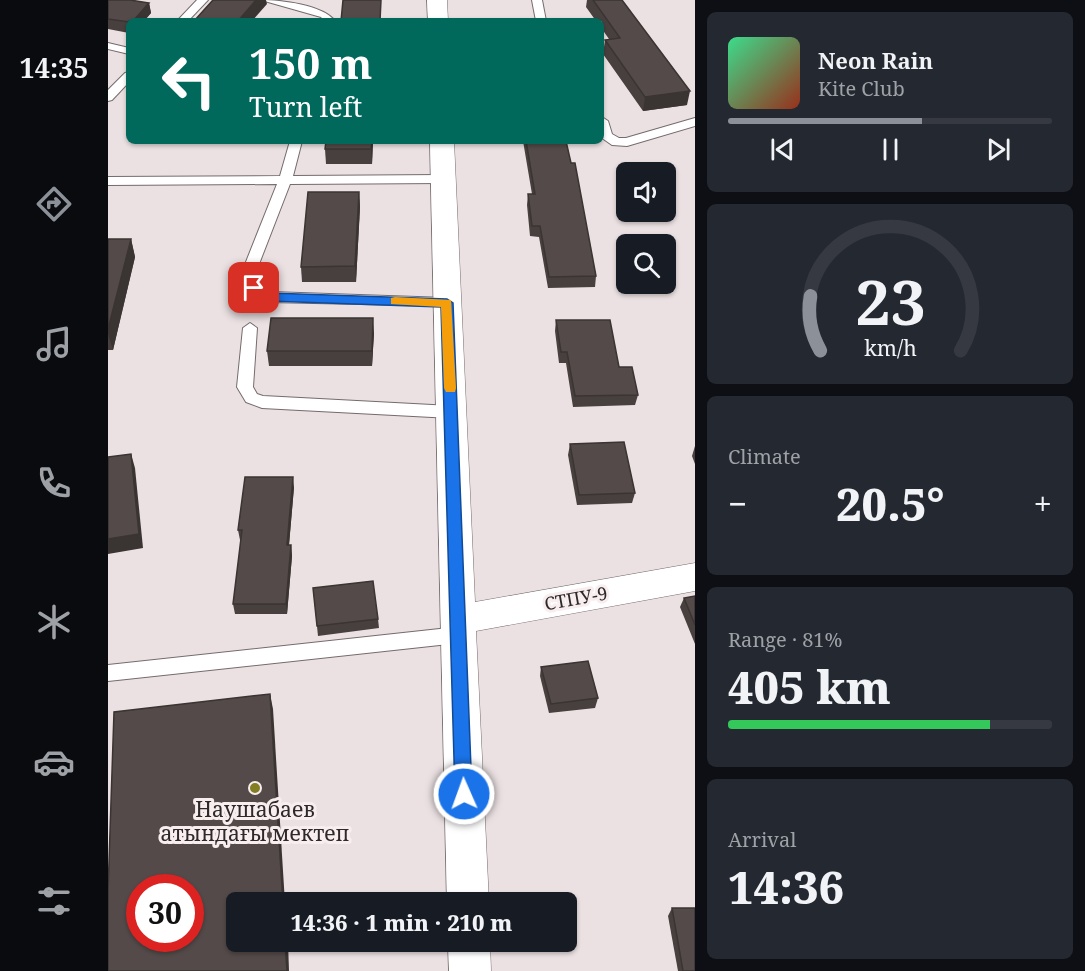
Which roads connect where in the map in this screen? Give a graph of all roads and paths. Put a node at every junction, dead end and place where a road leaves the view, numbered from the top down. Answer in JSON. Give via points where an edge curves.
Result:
{"nodes":[{"id":1,"x":203,"y":0,"type":"edge"},
{"id":2,"x":266,"y":0,"type":"edge"},
{"id":3,"x":437,"y":0,"type":"edge"},
{"id":4,"x":537,"y":0,"type":"edge"},
{"id":5,"x":185,"y":18,"type":"edge"},
{"id":6,"x":328,"y":18,"type":"edge"},
{"id":7,"x":438,"y":18,"type":"edge"},
{"id":8,"x":540,"y":18,"type":"edge"},
{"id":9,"x":108,"y":46,"type":"edge"},
{"id":10,"x":126,"y":50,"type":"edge"},
{"id":11,"x":126,"y":78,"type":"edge"},
{"id":12,"x":108,"y":97,"type":"edge"},
{"id":13,"x":695,"y":122,"type":"edge"},
{"id":14,"x":604,"y":128,"type":"edge"},
{"id":15,"x":295,"y":144,"type":"edge"},
{"id":16,"x":442,"y":144,"type":"edge"},
{"id":17,"x":443,"y":179,"type":"junction"},
{"id":18,"x":108,"y":181,"type":"edge"},
{"id":19,"x":285,"y":181,"type":"junction"},
{"id":20,"x":447,"y":303,"type":"junction"},
{"id":21,"x":250,"y":328,"type":"dead end"},
{"id":22,"x":451,"y":412,"type":"junction"},
{"id":23,"x":695,"y":577,"type":"edge"},
{"id":24,"x":458,"y":628,"type":"junction"},
{"id":25,"x":108,"y":673,"type":"edge"},
{"id":26,"x":468,"y":892,"type":"edge"},
{"id":27,"x":469,"y":952,"type":"edge"},
{"id":28,"x":470,"y":971,"type":"edge"}],
"edges":[{"from":1,"to":5,"type":"lane"},
{"from":2,"to":6,"type":"lane"},
{"from":3,"to":7,"type":"street"},
{"from":4,"to":8,"type":"lane"},
{"from":9,"to":10,"type":"lane"},
{"from":11,"to":12,"type":"lane"},
{"from":13,"to":14,"type":"lane","via":[[621,143],[606,136]]},
{"from":15,"to":19,"type":"lane"},
{"from":16,"to":17,"type":"street"},
{"from":17,"to":19,"type":"lane"},
{"from":17,"to":20,"type":"street"},
{"from":18,"to":19,"type":"lane"},
{"from":19,"to":20,"type":"lane","via":[[246,277],[254,288],[268,297]]},
{"from":20,"to":22,"type":"street"},
{"from":21,"to":22,"type":"lane","via":[[245,387],[251,398],[262,402]]},
{"from":22,"to":24,"type":"street"},
{"from":23,"to":24,"type":"street","name":"СТПУ-9"},
{"from":24,"to":25,"type":"lane"},
{"from":24,"to":26,"type":"street"},
{"from":27,"to":28,"type":"street"}]}
